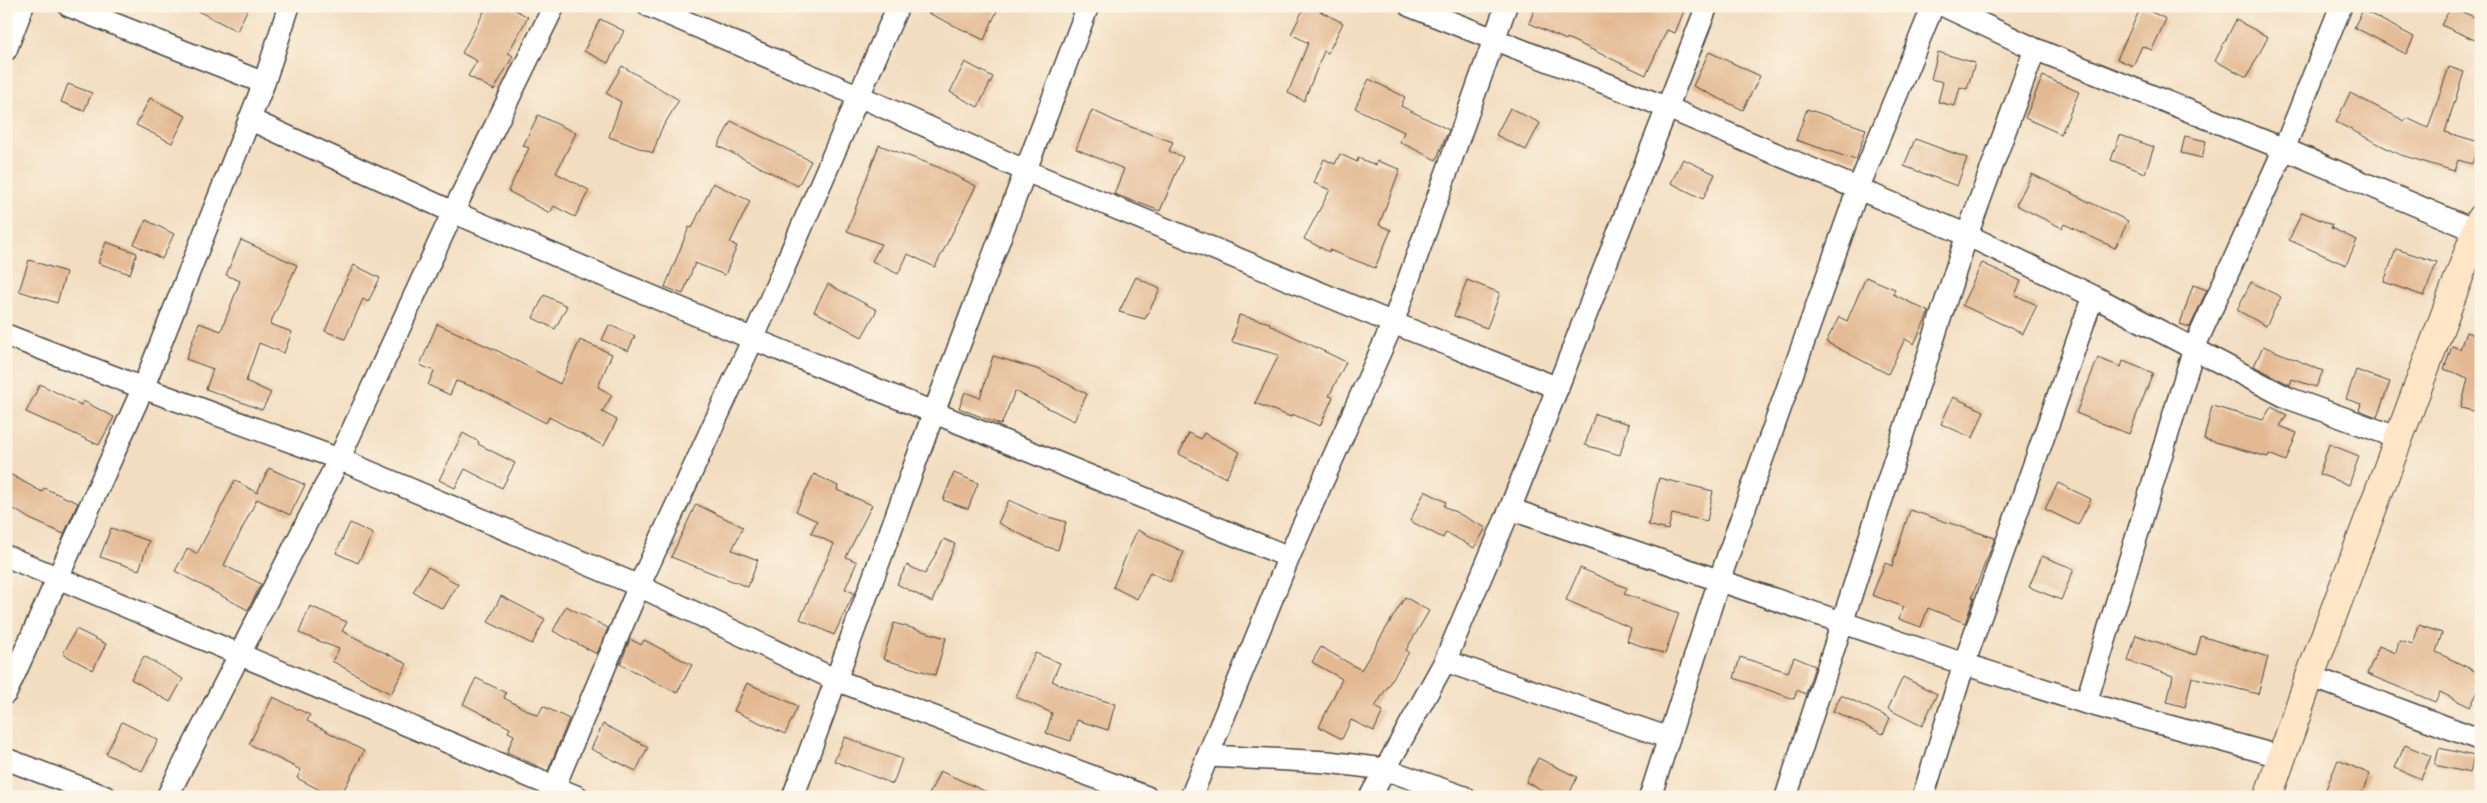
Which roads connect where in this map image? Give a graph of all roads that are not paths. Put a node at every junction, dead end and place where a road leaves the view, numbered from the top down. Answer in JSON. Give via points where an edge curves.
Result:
{"nodes":[{"id":1,"x":22,"y":6,"type":"edge"},
{"id":2,"x":69,"y":6,"type":"edge"},
{"id":3,"x":289,"y":6,"type":"edge"},
{"id":4,"x":554,"y":6,"type":"edge"},
{"id":5,"x":650,"y":6,"type":"edge"},
{"id":6,"x":898,"y":6,"type":"edge"},
{"id":7,"x":1088,"y":6,"type":"edge"},
{"id":8,"x":1410,"y":6,"type":"edge"},
{"id":9,"x":1506,"y":6,"type":"edge"},
{"id":10,"x":1707,"y":6,"type":"edge"},
{"id":11,"x":1933,"y":6,"type":"edge"},
{"id":12,"x":1944,"y":6,"type":"edge"},
{"id":13,"x":2341,"y":6,"type":"edge"},
{"id":14,"x":1494,"y":39,"type":"junction"},
{"id":15,"x":2034,"y":49,"type":"junction"},
{"id":16,"x":6,"y":50,"type":"edge"},
{"id":17,"x":264,"y":83,"type":"junction"},
{"id":18,"x":859,"y":96,"type":"junction"},
{"id":19,"x":1668,"y":108,"type":"junction"},
{"id":20,"x":249,"y":119,"type":"junction"},
{"id":21,"x":2284,"y":149,"type":"junction"},
{"id":22,"x":1026,"y":171,"type":"junction"},
{"id":23,"x":1858,"y":189,"type":"junction"},
{"id":24,"x":453,"y":212,"type":"junction"},
{"id":25,"x":2479,"y":227,"type":"edge"},
{"id":26,"x":1967,"y":235,"type":"junction"},
{"id":27,"x":2093,"y":296,"type":"junction"},
{"id":28,"x":1393,"y":323,"type":"junction"},
{"id":29,"x":6,"y":335,"type":"edge"},
{"id":30,"x":753,"y":339,"type":"junction"},
{"id":31,"x":2194,"y":348,"type":"junction"},
{"id":32,"x":143,"y":388,"type":"junction"},
{"id":33,"x":1558,"y":388,"type":"junction"},
{"id":34,"x":934,"y":412,"type":"junction"},
{"id":35,"x":2399,"y":438,"type":"junction"},
{"id":36,"x":340,"y":459,"type":"junction"},
{"id":37,"x":1510,"y":509,"type":"junction"},
{"id":38,"x":6,"y":556,"type":"edge"},
{"id":39,"x":1289,"y":557,"type":"junction"},
{"id":40,"x":57,"y":577,"type":"junction"},
{"id":41,"x":1719,"y":581,"type":"junction"},
{"id":42,"x":639,"y":586,"type":"junction"},
{"id":43,"x":1843,"y":622,"type":"junction"},
{"id":44,"x":240,"y":656,"type":"junction"},
{"id":45,"x":1445,"y":661,"type":"junction"},
{"id":46,"x":1964,"y":664,"type":"junction"},
{"id":47,"x":2310,"y":676,"type":"junction"},
{"id":48,"x":836,"y":680,"type":"junction"},
{"id":49,"x":6,"y":693,"type":"edge"},
{"id":50,"x":2086,"y":703,"type":"junction"},
{"id":51,"x":1669,"y":738,"type":"junction"},
{"id":52,"x":2481,"y":740,"type":"edge"},
{"id":53,"x":1208,"y":756,"type":"junction"},
{"id":54,"x":2282,"y":757,"type":"junction"},
{"id":55,"x":6,"y":759,"type":"edge"},
{"id":56,"x":1385,"y":769,"type":"junction"},
{"id":57,"x":552,"y":792,"type":"edge"},
{"id":58,"x":106,"y":797,"type":"edge"},
{"id":59,"x":167,"y":797,"type":"edge"},
{"id":60,"x":578,"y":797,"type":"edge"},
{"id":61,"x":793,"y":797,"type":"edge"},
{"id":62,"x":1147,"y":797,"type":"edge"},
{"id":63,"x":1191,"y":797,"type":"edge"},
{"id":64,"x":1370,"y":797,"type":"edge"},
{"id":65,"x":1464,"y":797,"type":"edge"},
{"id":66,"x":1650,"y":797,"type":"edge"},
{"id":67,"x":1786,"y":797,"type":"edge"},
{"id":68,"x":1923,"y":797,"type":"edge"},
{"id":69,"x":2268,"y":797,"type":"edge"}],
"edges":[{"from":1,"to":16,"type":"street"},
{"from":2,"to":17,"type":"street"},
{"from":3,"to":17,"type":"street"},
{"from":4,"to":24,"type":"street"},
{"from":5,"to":18,"type":"street"},
{"from":6,"to":18,"type":"street"},
{"from":7,"to":22,"type":"street"},
{"from":8,"to":14,"type":"street"},
{"from":9,"to":14,"type":"street"},
{"from":10,"to":19,"type":"street"},
{"from":11,"to":23,"type":"street"},
{"from":12,"to":15,"type":"street"},
{"from":13,"to":21,"type":"street"},
{"from":14,"to":19,"type":"street"},
{"from":14,"to":28,"type":"street"},
{"from":15,"to":21,"type":"street"},
{"from":15,"to":26,"type":"street"},
{"from":17,"to":20,"type":"street"},
{"from":18,"to":22,"type":"street"},
{"from":18,"to":30,"type":"street"},
{"from":19,"to":23,"type":"street"},
{"from":19,"to":33,"type":"street"},
{"from":20,"to":24,"type":"street"},
{"from":20,"to":32,"type":"street"},
{"from":21,"to":25,"type":"street"},
{"from":21,"to":31,"type":"street"},
{"from":22,"to":28,"type":"street"},
{"from":22,"to":34,"type":"street"},
{"from":23,"to":26,"type":"street"},
{"from":23,"to":41,"type":"street"},
{"from":24,"to":30,"type":"street"},
{"from":24,"to":36,"type":"street"},
{"from":25,"to":35,"type":"main road"},
{"from":26,"to":27,"type":"street"},
{"from":26,"to":43,"type":"street"},
{"from":27,"to":31,"type":"street"},
{"from":27,"to":46,"type":"street"},
{"from":28,"to":33,"type":"street"},
{"from":28,"to":39,"type":"street"},
{"from":29,"to":32,"type":"street"},
{"from":30,"to":34,"type":"street"},
{"from":30,"to":42,"type":"street"},
{"from":31,"to":35,"type":"street","via":[[2288,398]]},
{"from":31,"to":50,"type":"street"},
{"from":32,"to":36,"type":"street"},
{"from":32,"to":40,"type":"street"},
{"from":33,"to":37,"type":"street"},
{"from":34,"to":39,"type":"street"},
{"from":34,"to":48,"type":"street"},
{"from":35,"to":47,"type":"main road"},
{"from":36,"to":42,"type":"street"},
{"from":36,"to":44,"type":"street"},
{"from":37,"to":41,"type":"street"},
{"from":37,"to":45,"type":"street"},
{"from":38,"to":40,"type":"street"},
{"from":39,"to":53,"type":"street"},
{"from":40,"to":44,"type":"street"},
{"from":40,"to":49,"type":"street"},
{"from":41,"to":43,"type":"street"},
{"from":41,"to":51,"type":"street"},
{"from":42,"to":48,"type":"street"},
{"from":42,"to":57,"type":"street"},
{"from":43,"to":46,"type":"street"},
{"from":43,"to":67,"type":"street"},
{"from":44,"to":57,"type":"street"},
{"from":44,"to":59,"type":"street"},
{"from":45,"to":51,"type":"street"},
{"from":45,"to":56,"type":"street"},
{"from":46,"to":50,"type":"street"},
{"from":46,"to":68,"type":"street"},
{"from":47,"to":52,"type":"street"},
{"from":47,"to":54,"type":"main road"},
{"from":48,"to":61,"type":"street"},
{"from":48,"to":62,"type":"street"},
{"from":50,"to":54,"type":"street"},
{"from":51,"to":66,"type":"street"},
{"from":53,"to":56,"type":"street","via":[[1328,762]]},
{"from":53,"to":63,"type":"street"},
{"from":54,"to":69,"type":"main road"},
{"from":55,"to":58,"type":"street"},
{"from":56,"to":64,"type":"street"},
{"from":56,"to":65,"type":"street"},
{"from":57,"to":60,"type":"street"}]}
